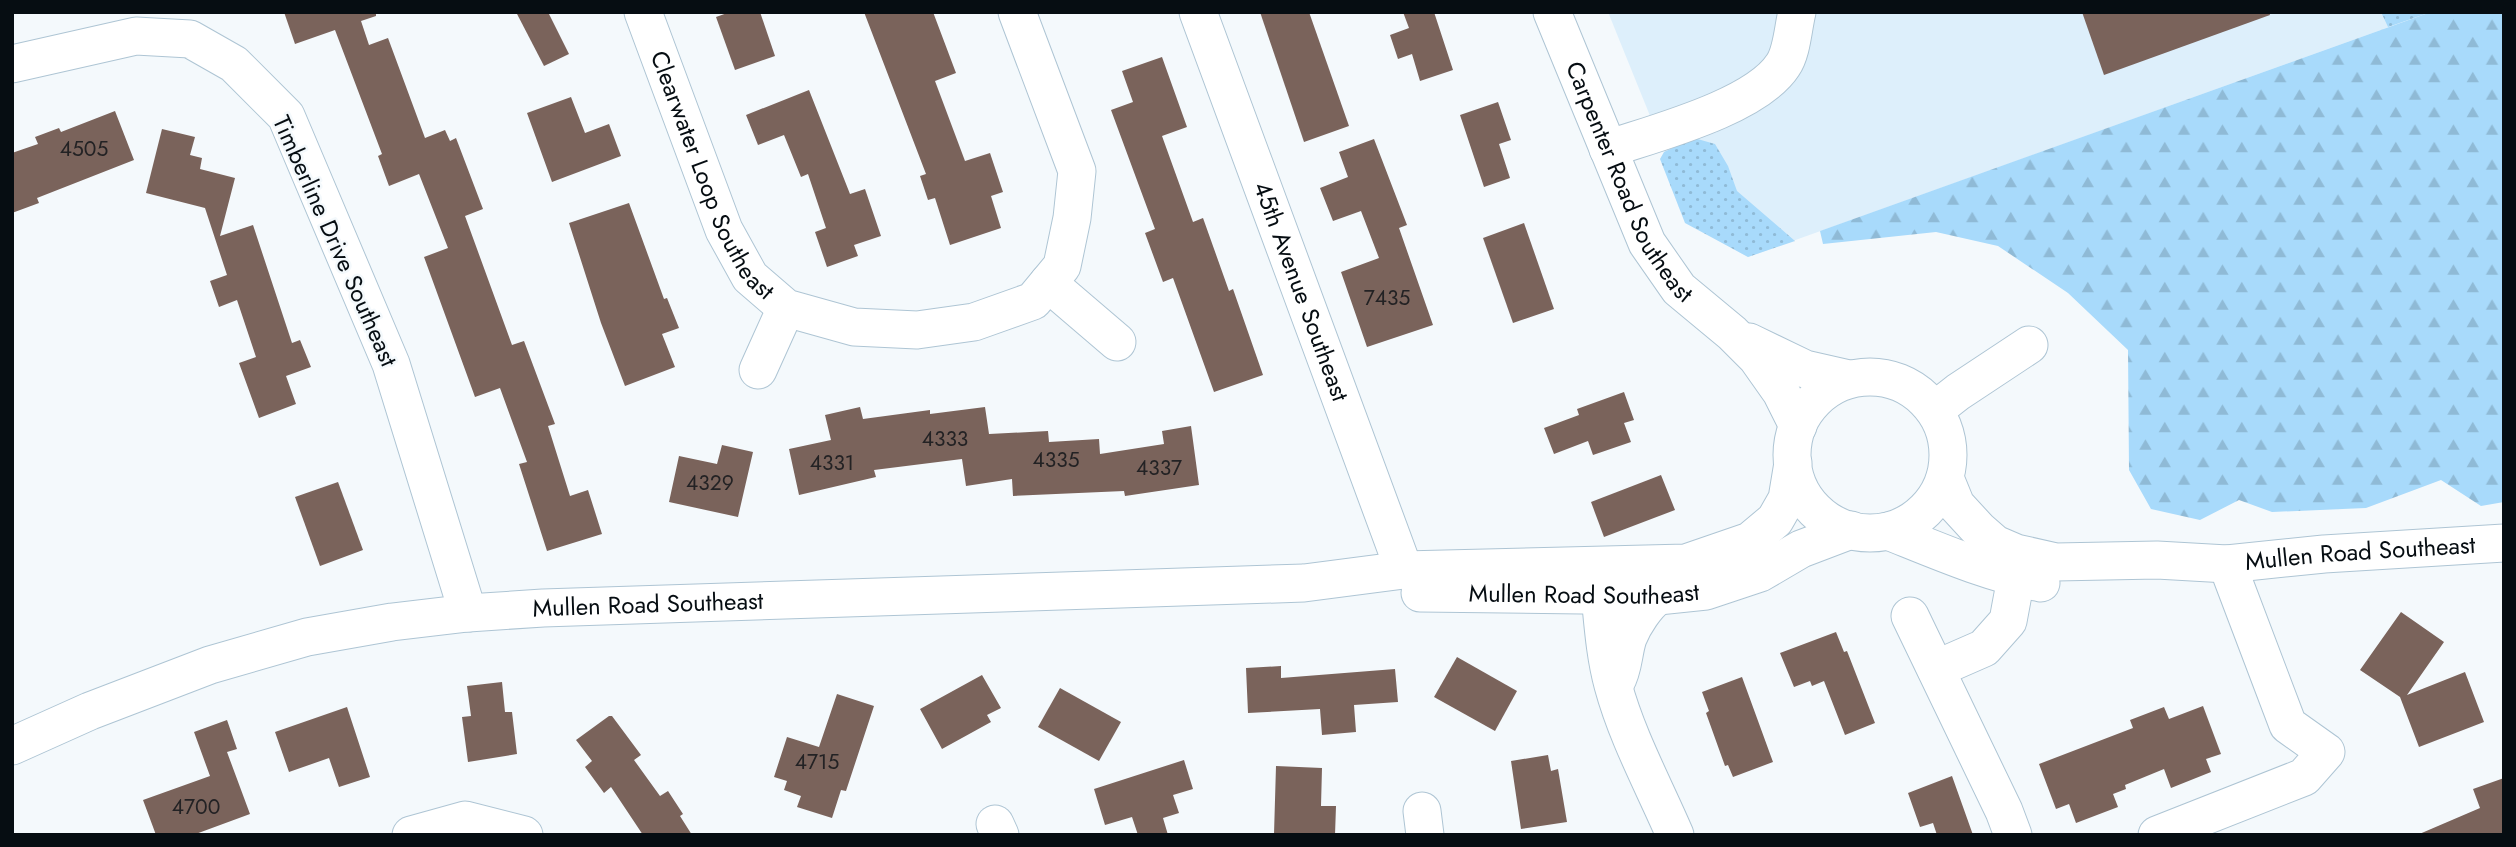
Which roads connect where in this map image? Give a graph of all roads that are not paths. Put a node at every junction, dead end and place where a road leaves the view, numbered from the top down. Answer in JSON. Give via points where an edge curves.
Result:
{"nodes":[{"id":1,"x":643,"y":12,"type":"edge"},
{"id":2,"x":1017,"y":12,"type":"edge"},
{"id":3,"x":1198,"y":12,"type":"edge"},
{"id":4,"x":1552,"y":12,"type":"edge"},
{"id":5,"x":1797,"y":12,"type":"edge"},
{"id":6,"x":177,"y":25,"type":"edge"},
{"id":7,"x":12,"y":64,"type":"edge"},
{"id":8,"x":1608,"y":149,"type":"junction"},
{"id":9,"x":1048,"y":283,"type":"junction"},
{"id":10,"x":786,"y":308,"type":"junction"},
{"id":11,"x":1732,"y":333,"type":"junction"},
{"id":12,"x":1116,"y":342,"type":"dead end"},
{"id":13,"x":2029,"y":345,"type":"dead end"},
{"id":14,"x":758,"y":370,"type":"dead end"},
{"id":15,"x":1849,"y":379,"type":"junction"},
{"id":16,"x":1935,"y":411,"type":"junction"},
{"id":17,"x":1798,"y":426,"type":"junction"},
{"id":18,"x":1793,"y":463,"type":"junction"},
{"id":19,"x":1945,"y":478,"type":"junction"},
{"id":20,"x":1851,"y":530,"type":"junction"},
{"id":21,"x":1888,"y":531,"type":"junction"},
{"id":22,"x":2504,"y":543,"type":"edge"},
{"id":23,"x":1686,"y":563,"type":"junction"},
{"id":24,"x":2222,"y":564,"type":"junction"},
{"id":25,"x":1404,"y":570,"type":"junction"},
{"id":26,"x":2016,"y":578,"type":"junction"},
{"id":27,"x":1304,"y":583,"type":"junction"},
{"id":28,"x":1600,"y":595,"type":"junction"},
{"id":29,"x":1658,"y":596,"type":"junction"},
{"id":30,"x":468,"y":613,"type":"junction"},
{"id":31,"x":1910,"y":616,"type":"dead end"},
{"id":32,"x":1936,"y":669,"type":"junction"},
{"id":33,"x":1613,"y":686,"type":"junction"},
{"id":34,"x":12,"y":746,"type":"edge"},
{"id":35,"x":411,"y":835,"type":"edge"},
{"id":36,"x":524,"y":835,"type":"edge"},
{"id":37,"x":1675,"y":835,"type":"edge"},
{"id":38,"x":2013,"y":835,"type":"edge"},
{"id":39,"x":2157,"y":835,"type":"edge"}],
"edges":[{"from":1,"to":10,"type":"street","name":"Clearwater Loop Southeast","via":[[724,230],[750,277]]},
{"from":2,"to":9,"type":"street","name":"Clearwater Loop Southeast","via":[[1077,171],[1062,266]]},
{"from":3,"to":25,"type":"street","name":"45th Avenue Southeast"},
{"from":4,"to":8,"type":"street","name":"Carpenter Road Southeast"},
{"from":5,"to":8,"type":"street","via":[[1785,63],[1770,80],[1741,100]]},
{"from":6,"to":7,"type":"street","name":"Timberline Drive Southeast"},
{"from":6,"to":30,"type":"street","name":"Timberline Drive Southeast","via":[[190,39],[234,65],[286,116],[391,364]]},
{"from":8,"to":11,"type":"street","name":"Carpenter Road Southeast","via":[[1653,252],[1679,289]]},
{"from":9,"to":10,"type":"street","name":"Clearwater Loop Southeast","via":[[1033,301],[974,322],[918,330],[854,327]]},
{"from":9,"to":12,"type":"street"},
{"from":10,"to":14,"type":"street"},
{"from":11,"to":15,"type":"street","name":"Carpenter Road Southeast","via":[[1805,369]]},
{"from":11,"to":17,"type":"street","name":"Carpenter Road Southeast","via":[[1757,358]]},
{"from":13,"to":16,"type":"street"},
{"from":15,"to":16,"type":"street","via":[[1877,376],[1904,384]]},
{"from":15,"to":17,"type":"street","via":[[1820,395]]},
{"from":16,"to":19,"type":"street","via":[[1949,450]]},
{"from":17,"to":18,"type":"street"},
{"from":18,"to":20,"type":"street","via":[[1807,500],[1826,519]]},
{"from":18,"to":23,"type":"street","name":"Mullen Road Southeast","via":[[1787,499],[1775,520],[1750,541]]},
{"from":19,"to":21,"type":"street","via":[[1923,512]]},
{"from":19,"to":24,"type":"street","name":"Mullen Road Southeast","via":[[1956,505],[1973,524],[1995,544],[2016,552],[2056,562]]},
{"from":20,"to":21,"type":"street"},
{"from":20,"to":29,"type":"street","name":"Mullen Road Southeast","via":[[1737,582]]},
{"from":21,"to":26,"type":"street","name":"Mullen Road Southeast"},
{"from":22,"to":24,"type":"street","name":"Mullen Road Southeast"},
{"from":23,"to":25,"type":"street","name":"Mullen Road Southeast"},
{"from":23,"to":28,"type":"street","via":[[1612,584]]},
{"from":24,"to":26,"type":"street","name":"Mullen Road Southeast","via":[[2158,582],[2056,586]]},
{"from":24,"to":39,"type":"street","via":[[2288,725],[2326,752],[2304,777]]},
{"from":25,"to":27,"type":"street","name":"Mullen Road Southeast"},
{"from":26,"to":32,"type":"street","via":[[2008,621],[1984,648]]},
{"from":27,"to":28,"type":"street","name":"Mullen Road Southeast","via":[[1386,593]]},
{"from":27,"to":30,"type":"street","name":"Mullen Road Southeast"},
{"from":28,"to":29,"type":"street","name":"Mullen Road Southeast"},
{"from":28,"to":33,"type":"street"},
{"from":29,"to":33,"type":"street","via":[[1629,637],[1622,671]]},
{"from":30,"to":34,"type":"street","name":"Mullen Road Southeast","via":[[307,637],[210,665],[90,710]]},
{"from":31,"to":32,"type":"street"},
{"from":32,"to":38,"type":"street"},
{"from":33,"to":37,"type":"street"},
{"from":35,"to":36,"type":"street","via":[[465,820]]}]}
